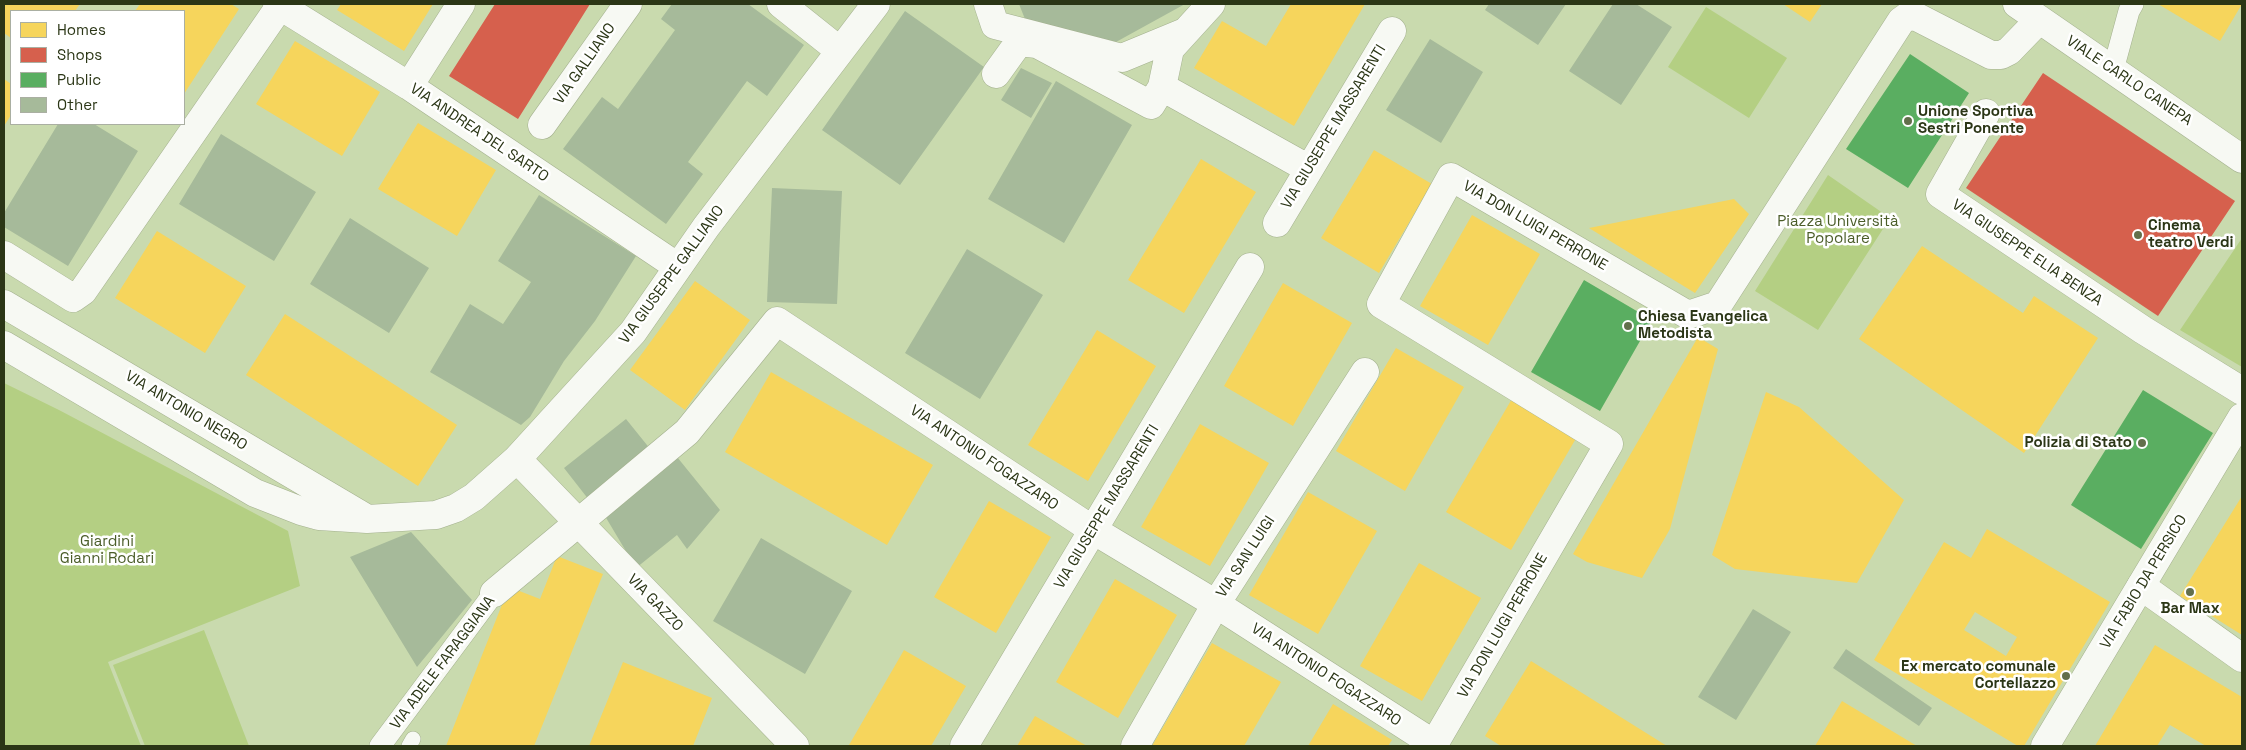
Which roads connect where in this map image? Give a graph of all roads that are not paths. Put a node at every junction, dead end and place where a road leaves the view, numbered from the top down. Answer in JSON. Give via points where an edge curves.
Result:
{"nodes":[{"id":1,"x":461,"y":4,"type":"edge"},
{"id":2,"x":628,"y":4,"type":"edge"},
{"id":3,"x":780,"y":4,"type":"edge"},
{"id":4,"x":876,"y":4,"type":"edge"},
{"id":5,"x":988,"y":4,"type":"edge"},
{"id":6,"x":1211,"y":4,"type":"edge"},
{"id":7,"x":2016,"y":4,"type":"edge"},
{"id":8,"x":2133,"y":4,"type":"edge"},
{"id":9,"x":279,"y":5,"type":"edge"},
{"id":10,"x":2039,"y":20,"type":"junction"},
{"id":11,"x":1392,"y":31,"type":"dead end"},
{"id":12,"x":1186,"y":32,"type":"junction"},
{"id":13,"x":840,"y":51,"type":"junction"},
{"id":14,"x":2113,"y":70,"type":"junction"},
{"id":15,"x":996,"y":74,"type":"dead end"},
{"id":16,"x":409,"y":86,"type":"junction"},
{"id":17,"x":1162,"y":87,"type":"junction"},
{"id":18,"x":1986,"y":113,"type":"dead end"},
{"id":19,"x":542,"y":125,"type":"dead end"},
{"id":20,"x":2242,"y":159,"type":"edge"},
{"id":21,"x":1309,"y":169,"type":"junction"},
{"id":22,"x":1277,"y":223,"type":"dead end"},
{"id":23,"x":4,"y":255,"type":"edge"},
{"id":24,"x":678,"y":267,"type":"junction"},
{"id":25,"x":1250,"y":267,"type":"dead end"},
{"id":26,"x":4,"y":304,"type":"edge"},
{"id":27,"x":4,"y":345,"type":"edge"},
{"id":28,"x":1365,"y":372,"type":"dead end"},
{"id":29,"x":2242,"y":391,"type":"edge"},
{"id":30,"x":2242,"y":417,"type":"edge"},
{"id":31,"x":516,"y":459,"type":"junction"},
{"id":32,"x":367,"y":519,"type":"junction"},
{"id":33,"x":577,"y":524,"type":"junction"},
{"id":34,"x":1093,"y":530,"type":"junction"},
{"id":35,"x":2141,"y":586,"type":"junction"},
{"id":36,"x":494,"y":593,"type":"joint"},
{"id":37,"x":1216,"y":604,"type":"junction"},
{"id":38,"x":2242,"y":658,"type":"edge"},
{"id":39,"x":1433,"y":745,"type":"edge"},
{"id":40,"x":380,"y":746,"type":"edge"},
{"id":41,"x":795,"y":746,"type":"edge"},
{"id":42,"x":964,"y":746,"type":"edge"},
{"id":43,"x":1135,"y":746,"type":"edge"},
{"id":44,"x":2045,"y":746,"type":"edge"}],
"edges":[{"from":1,"to":16,"type":"street"},
{"from":2,"to":19,"type":"street","name":"VIA GALLIANO"},
{"from":3,"to":13,"type":"street"},
{"from":4,"to":13,"type":"street","name":"VIA GIUSEPPE GALLIANO"},
{"from":5,"to":12,"type":"street","via":[[995,25],[1122,58]]},
{"from":6,"to":12,"type":"street"},
{"from":7,"to":10,"type":"street","name":"VIALE CARLO CANEPA"},
{"from":8,"to":14,"type":"street"},
{"from":9,"to":16,"type":"street","name":"VIA ANDREA DEL SARTO"},
{"from":9,"to":23,"type":"street","via":[[83,291],[73,298]]},
{"from":10,"to":14,"type":"street","name":"VIALE CARLO CANEPA"},
{"from":10,"to":39,"type":"street","name":"VIA DON LUIGI PERRONE","via":[[2010,51],[1991,56],[1917,17],[1908,16],[1900,22],[1718,305],[1688,315],[1451,177],[1381,304],[1609,444]]},
{"from":11,"to":21,"type":"street","name":"VIA GIUSEPPE MASSARENTI"},
{"from":12,"to":17,"type":"street","via":[[1170,49]]},
{"from":13,"to":24,"type":"street","name":"VIA GIUSEPPE GALLIANO"},
{"from":14,"to":20,"type":"street","name":"VIALE CARLO CANEPA"},
{"from":15,"to":17,"type":"street","via":[[1019,42],[1037,44],[1151,105]]},
{"from":16,"to":24,"type":"street","name":"VIA ANDREA DEL SARTO"},
{"from":17,"to":21,"type":"street"},
{"from":18,"to":29,"type":"street","name":"VIA GIUSEPPE ELIA BENZA","via":[[1940,194],[2142,330]]},
{"from":21,"to":22,"type":"street","name":"VIA GIUSEPPE MASSARENTI"},
{"from":24,"to":31,"type":"street","name":"VIA GIUSEPPE GALLIANO","via":[[633,332]]},
{"from":25,"to":34,"type":"street","name":"VIA GIUSEPPE MASSARENTI"},
{"from":26,"to":32,"type":"street","name":"VIA ANTONIO NEGRO"},
{"from":27,"to":32,"type":"street","via":[[255,493],[319,516]]},
{"from":28,"to":37,"type":"street","name":"VIA SAN LUIGI"},
{"from":30,"to":35,"type":"street","name":"VIA FABIO DA PERSICO"},
{"from":31,"to":32,"type":"street","name":"VIA GIUSEPPE GALLIANO","via":[[474,497],[456,508],[436,515]]},
{"from":31,"to":33,"type":"street","name":"VIA GAZZO"},
{"from":33,"to":34,"type":"street","name":"VIA ANTONIO FOGAZZARO","via":[[687,432],[778,321]]},
{"from":33,"to":36,"type":"street","name":"VIA ADELE FARAGGIANA"},
{"from":33,"to":41,"type":"street","name":"VIA GAZZO"},
{"from":34,"to":37,"type":"street","name":"VIA ANTONIO FOGAZZARO"},
{"from":34,"to":42,"type":"street","name":"VIA GIUSEPPE MASSARENTI"},
{"from":35,"to":38,"type":"street"},
{"from":35,"to":44,"type":"street","name":"VIA FABIO DA PERSICO"},
{"from":36,"to":40,"type":"street","name":"VIA ADELE FARAGGIANA"},
{"from":37,"to":39,"type":"street","name":"VIA ANTONIO FOGAZZARO"},
{"from":37,"to":43,"type":"street","name":"VIA SAN LUIGI"}]}
